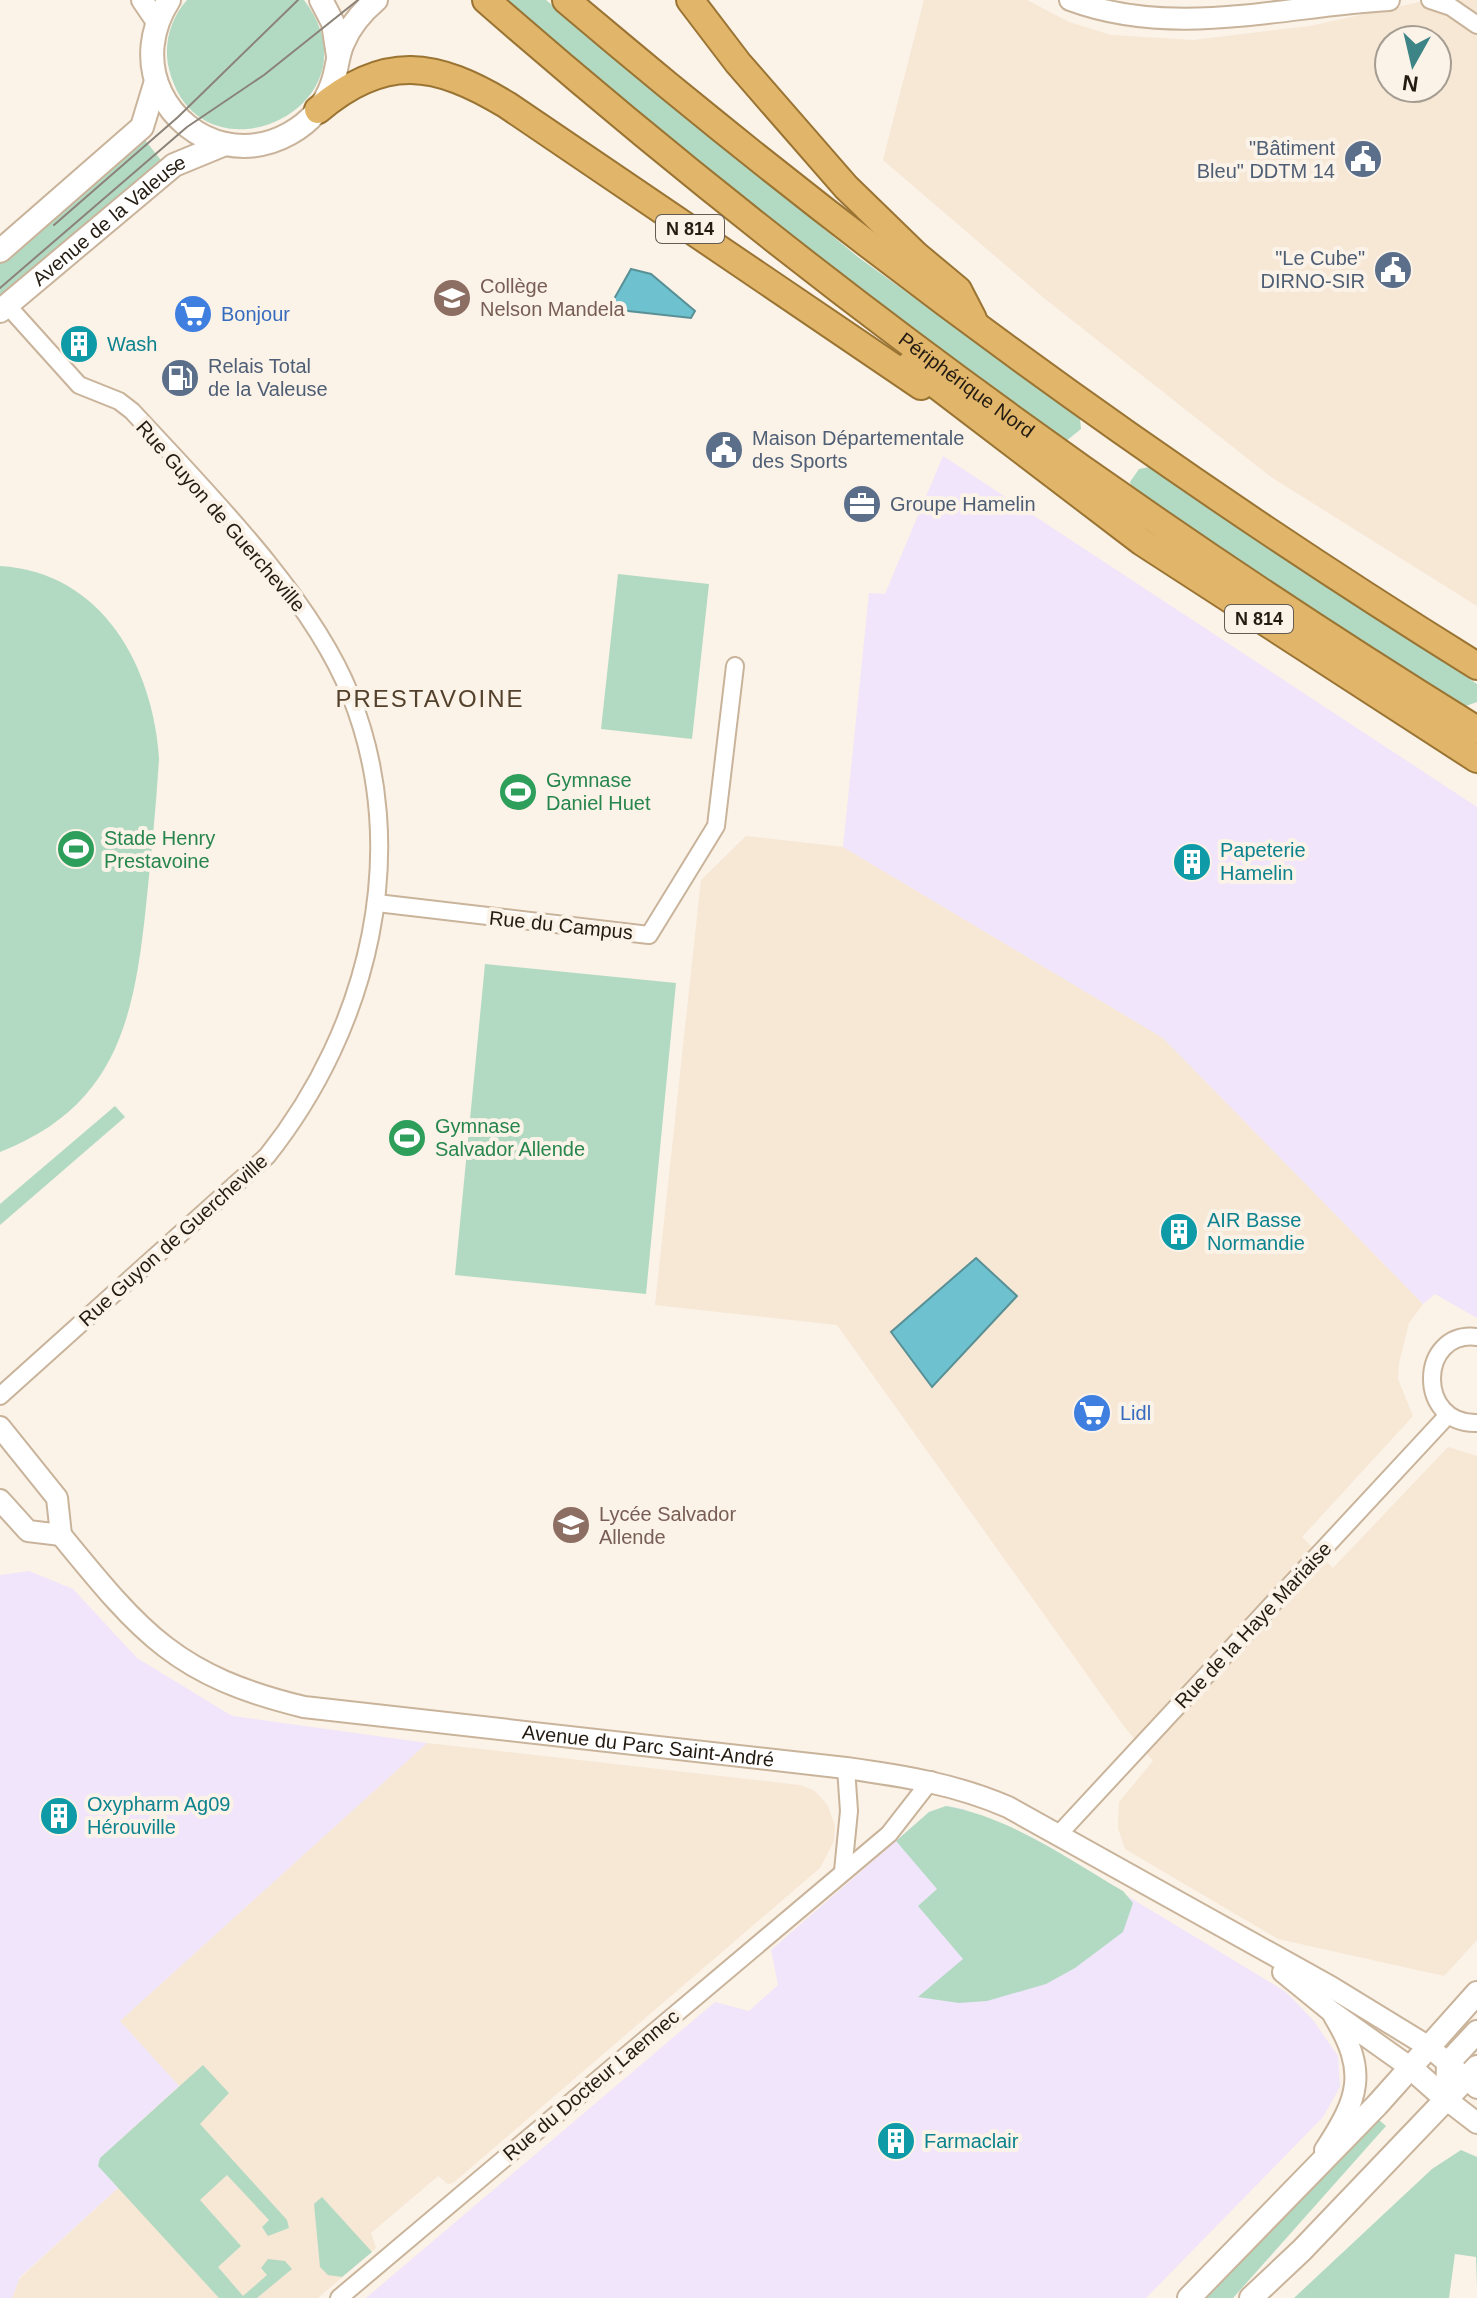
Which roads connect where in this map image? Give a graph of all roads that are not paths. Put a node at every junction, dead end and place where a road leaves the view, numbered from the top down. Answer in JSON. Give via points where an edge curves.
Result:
{"nodes":[{"id":1,"x":142,"y":0,"type":"edge"},
{"id":2,"x":169,"y":0,"type":"edge"},
{"id":3,"x":321,"y":0,"type":"edge"},
{"id":4,"x":376,"y":0,"type":"edge"},
{"id":5,"x":486,"y":0,"type":"edge"},
{"id":6,"x":566,"y":0,"type":"edge"},
{"id":7,"x":1070,"y":0,"type":"edge"},
{"id":8,"x":1389,"y":0,"type":"edge"},
{"id":9,"x":1430,"y":0,"type":"edge"},
{"id":10,"x":1465,"y":0,"type":"edge"},
{"id":11,"x":1352,"y":1,"type":"edge"},
{"id":12,"x":699,"y":6,"type":"edge"},
{"id":13,"x":1477,"y":16,"type":"edge"},
{"id":14,"x":157,"y":22,"type":"junction"},
{"id":15,"x":1477,"y":25,"type":"edge"},
{"id":16,"x":338,"y":57,"type":"junction"},
{"id":17,"x":156,"y":81,"type":"junction"},
{"id":18,"x":603,"y":102,"type":"junction"},
{"id":19,"x":318,"y":110,"type":"junction"},
{"id":20,"x":225,"y":144,"type":"junction"},
{"id":21,"x":0,"y":251,"type":"edge"},
{"id":22,"x":4,"y":308,"type":"edge"},
{"id":23,"x":976,"y":326,"type":"junction"},
{"id":24,"x":1046,"y":471,"type":"junction"},
{"id":25,"x":735,"y":666,"type":"dead end"},
{"id":26,"x":1477,"y":666,"type":"edge"},
{"id":27,"x":1477,"y":730,"type":"edge"},
{"id":28,"x":1477,"y":759,"type":"edge"},
{"id":29,"x":377,"y":903,"type":"junction"},
{"id":30,"x":1477,"y":1337,"type":"edge"},
{"id":31,"x":0,"y":1396,"type":"edge"},
{"id":32,"x":1448,"y":1415,"type":"junction"},
{"id":33,"x":1477,"y":1423,"type":"edge"},
{"id":34,"x":0,"y":1427,"type":"edge"},
{"id":35,"x":57,"y":1498,"type":"junction"},
{"id":36,"x":0,"y":1500,"type":"edge"},
{"id":37,"x":14,"y":1526,"type":"edge"},
{"id":38,"x":61,"y":1535,"type":"junction"},
{"id":39,"x":846,"y":1768,"type":"junction"},
{"id":40,"x":931,"y":1780,"type":"junction"},
{"id":41,"x":1058,"y":1835,"type":"junction"},
{"id":42,"x":843,"y":1871,"type":"junction"},
{"id":43,"x":1256,"y":1948,"type":"junction"},
{"id":44,"x":1477,"y":1993,"type":"edge"},
{"id":45,"x":1332,"y":2012,"type":"junction"},
{"id":46,"x":1477,"y":2032,"type":"edge"},
{"id":47,"x":1429,"y":2047,"type":"junction"},
{"id":48,"x":1448,"y":2063,"type":"junction"},
{"id":49,"x":1411,"y":2068,"type":"junction"},
{"id":50,"x":1473,"y":2078,"type":"edge"},
{"id":51,"x":1447,"y":2100,"type":"junction"},
{"id":52,"x":1477,"y":2123,"type":"edge"},
{"id":53,"x":1312,"y":2169,"type":"junction"},
{"id":54,"x":339,"y":2298,"type":"edge"},
{"id":55,"x":1189,"y":2298,"type":"edge"},
{"id":56,"x":1251,"y":2298,"type":"edge"}],
"edges":[{"from":1,"to":14,"type":"street"},
{"from":2,"to":14,"type":"main road"},
{"from":3,"to":16,"type":"main road","via":[[333,23]]},
{"from":4,"to":16,"type":"main road","via":[[352,26]]},
{"from":5,"to":18,"type":"highway","name":"Périphérique Nord","number":"N 814"},
{"from":6,"to":23,"type":"highway","via":[[842,225]]},
{"from":7,"to":11,"type":"street","via":[[1126,16],[1168,20],[1257,15]]},
{"from":8,"to":11,"type":"street"},
{"from":9,"to":15,"type":"street"},
{"from":10,"to":13,"type":"street"},
{"from":12,"to":23,"type":"highway","via":[[766,97],[870,213],[958,290]]},
{"from":14,"to":17,"type":"main road","via":[[152,51]]},
{"from":16,"to":19,"type":"main road","via":[[332,85]]},
{"from":17,"to":20,"type":"main road","via":[[187,127]]},
{"from":17,"to":21,"type":"main road","via":[[142,127]]},
{"from":18,"to":24,"type":"highway","number":"N 814","via":[[621,139]]},
{"from":18,"to":27,"type":"highway","name":"Périphérique Nord","number":"N 814","via":[[855,301],[1106,488]]},
{"from":19,"to":20,"type":"main road","via":[[278,140],[253,146]]},
{"from":19,"to":24,"type":"highway","number":"N 814","via":[[365,78],[405,68],[442,73],[484,91]]},
{"from":20,"to":22,"type":"main road","name":"Avenue de la Valeuse","via":[[174,165]]},
{"from":22,"to":29,"type":"street","name":"Rue Guyon de Guercheville","via":[[79,385],[132,411],[291,592],[314,626],[350,693],[368,751],[378,834]]},
{"from":23,"to":26,"type":"highway","via":[[1286,544]]},
{"from":24,"to":28,"type":"highway","number":"N 814","via":[[1142,542]]},
{"from":25,"to":29,"type":"street","name":"Rue du Campus","via":[[716,826],[649,935]]},
{"from":29,"to":31,"type":"street","name":"Rue Guyon de Guercheville","via":[[368,953],[338,1044],[293,1124],[267,1156]]},
{"from":30,"to":32,"type":"street","via":[[1456,1340],[1434,1361],[1431,1390]]},
{"from":32,"to":33,"type":"street"},
{"from":32,"to":41,"type":"street","name":"Rue de la Haye Mariaise"},
{"from":34,"to":35,"type":"street"},
{"from":35,"to":37,"type":"street","via":[[54,1522],[43,1529]]},
{"from":35,"to":38,"type":"street"},
{"from":36,"to":37,"type":"street"},
{"from":37,"to":38,"type":"street"},
{"from":38,"to":39,"type":"street","name":"Avenue du Parc Saint-André","via":[[159,1644],[196,1670],[264,1697],[317,1708]]},
{"from":39,"to":40,"type":"street","name":"Avenue du Parc Saint-André"},
{"from":39,"to":42,"type":"street","via":[[849,1811]]},
{"from":40,"to":41,"type":"street","name":"Avenue du Parc Saint-André","via":[[1008,1807]]},
{"from":40,"to":42,"type":"street","name":"Rue du Docteur Laennec","via":[[889,1834]]},
{"from":41,"to":43,"type":"street","name":"Avenue du Parc Saint-André"},
{"from":42,"to":54,"type":"street","name":"Rue du Docteur Laennec"},
{"from":43,"to":45,"type":"street"},
{"from":43,"to":47,"type":"street"},
{"from":44,"to":47,"type":"main road"},
{"from":45,"to":49,"type":"street"},
{"from":45,"to":53,"type":"street","via":[[1355,2057],[1356,2084],[1347,2114]]},
{"from":46,"to":48,"type":"main road"},
{"from":47,"to":48,"type":"street"},
{"from":47,"to":49,"type":"main road"},
{"from":48,"to":50,"type":"street"},
{"from":48,"to":51,"type":"main road"},
{"from":49,"to":51,"type":"main road"},
{"from":49,"to":53,"type":"main road"},
{"from":50,"to":51,"type":"main road"},
{"from":51,"to":52,"type":"street"},
{"from":51,"to":56,"type":"main road"},
{"from":53,"to":55,"type":"main road"}]}
